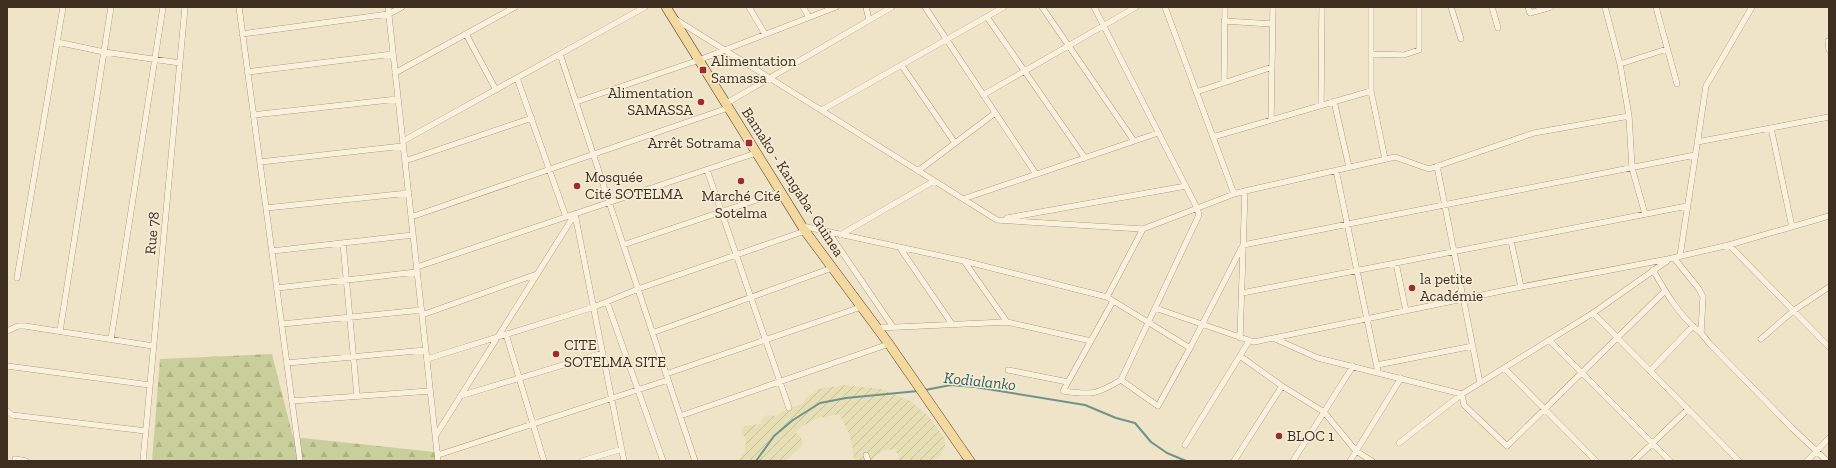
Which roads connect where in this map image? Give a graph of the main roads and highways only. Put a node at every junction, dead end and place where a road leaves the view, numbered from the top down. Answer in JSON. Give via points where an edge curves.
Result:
{"nodes":[{"id":1,"x":666,"y":7,"type":"edge"},
{"id":2,"x":970,"y":461,"type":"edge"}],
"edges":[{"from":1,"to":2,"type":"main road","name":"Bamako - Kangaba- Guinea","via":[[803,229],[889,344]]}]}
